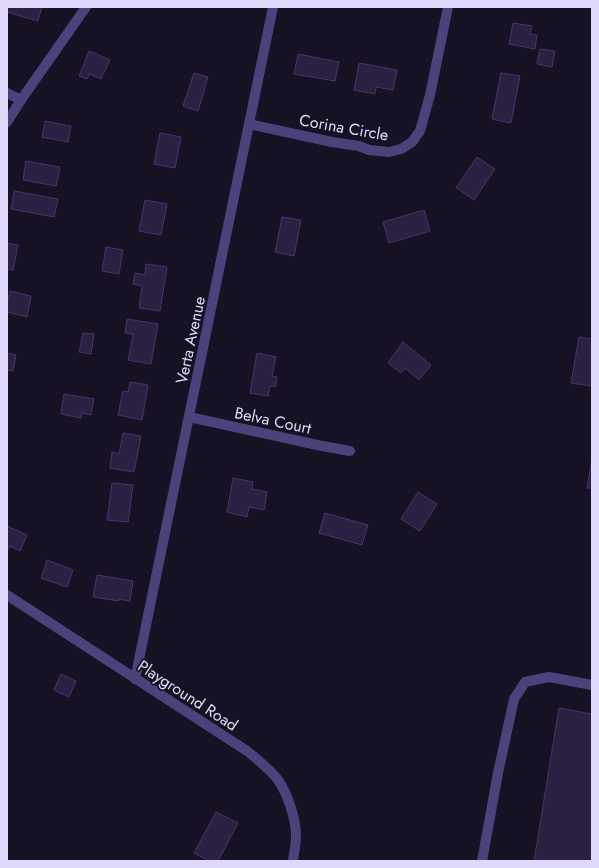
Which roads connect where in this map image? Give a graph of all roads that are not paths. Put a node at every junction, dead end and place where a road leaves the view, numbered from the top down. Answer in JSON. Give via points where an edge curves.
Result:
{"nodes":[{"id":1,"x":86,"y":7,"type":"edge"},
{"id":2,"x":273,"y":7,"type":"edge"},
{"id":3,"x":448,"y":7,"type":"edge"},
{"id":4,"x":7,"y":93,"type":"edge"},
{"id":5,"x":21,"y":100,"type":"junction"},
{"id":6,"x":7,"y":122,"type":"edge"},
{"id":7,"x":249,"y":124,"type":"junction"},
{"id":8,"x":189,"y":417,"type":"junction"},
{"id":9,"x":350,"y":451,"type":"dead end"},
{"id":10,"x":7,"y":595,"type":"edge"},
{"id":11,"x":135,"y":679,"type":"junction"},
{"id":12,"x":592,"y":685,"type":"edge"},
{"id":13,"x":293,"y":861,"type":"edge"},
{"id":14,"x":482,"y":861,"type":"edge"}],
"edges":[{"from":1,"to":5,"type":"street"},
{"from":2,"to":7,"type":"street","name":"Verta Avenue"},
{"from":3,"to":7,"type":"street","name":"Corina Circle","via":[[420,131],[412,142],[401,149],[389,152],[369,150]]},
{"from":4,"to":5,"type":"street"},
{"from":5,"to":6,"type":"street"},
{"from":7,"to":8,"type":"street","name":"Verta Avenue"},
{"from":8,"to":9,"type":"street","name":"Belva Court"},
{"from":8,"to":11,"type":"street","name":"Verta Avenue"},
{"from":10,"to":11,"type":"street","name":"Playground Road"},
{"from":11,"to":13,"type":"street","name":"Playground Road","via":[[246,751],[267,768],[288,798],[293,815],[296,835]]},
{"from":12,"to":14,"type":"street","via":[[549,677],[525,682],[514,699]]}]}
